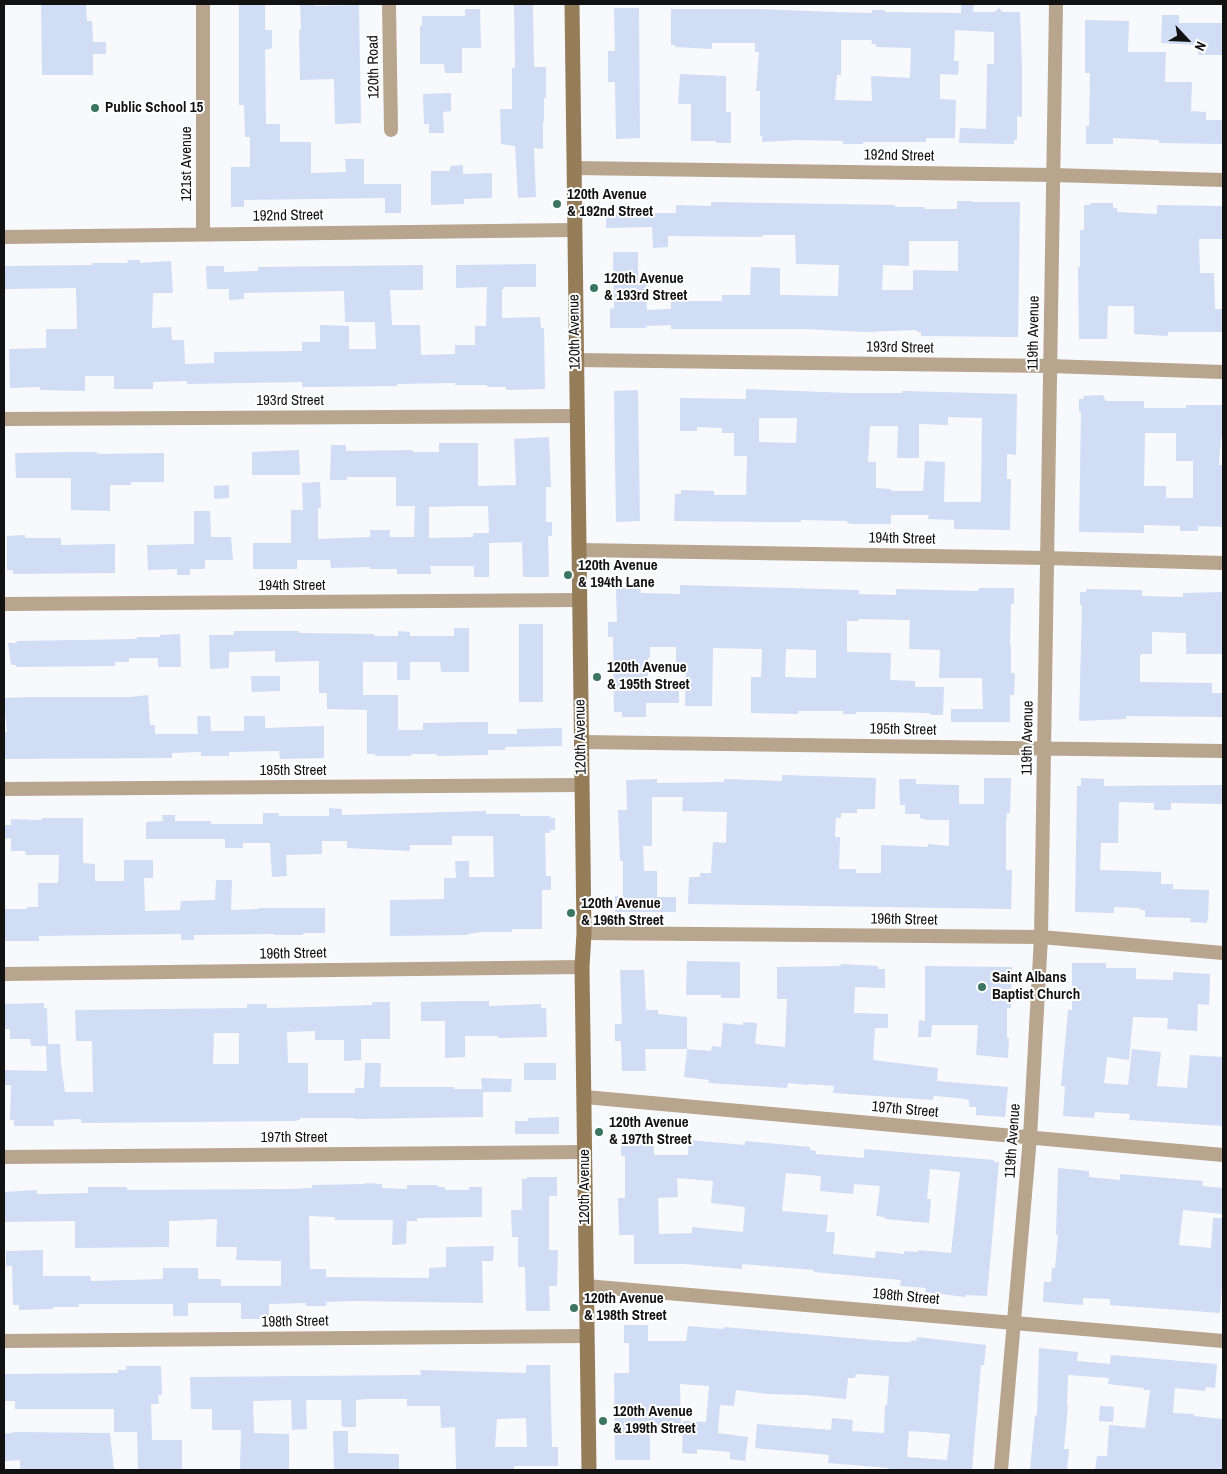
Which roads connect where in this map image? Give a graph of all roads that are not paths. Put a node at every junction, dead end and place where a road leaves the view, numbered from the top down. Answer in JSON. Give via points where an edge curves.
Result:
{"nodes":[{"id":1,"x":203,"y":4,"type":"edge"},
{"id":2,"x":389,"y":4,"type":"edge"},
{"id":3,"x":572,"y":4,"type":"edge"},
{"id":4,"x":1056,"y":4,"type":"edge"},
{"id":5,"x":391,"y":130,"type":"dead end"},
{"id":6,"x":574,"y":168,"type":"junction"},
{"id":7,"x":1053,"y":174,"type":"junction"},
{"id":8,"x":1223,"y":180,"type":"edge"},
{"id":9,"x":573,"y":230,"type":"junction"},
{"id":10,"x":203,"y":234,"type":"junction"},
{"id":11,"x":4,"y":237,"type":"edge"},
{"id":12,"x":576,"y":360,"type":"junction"},
{"id":13,"x":1050,"y":366,"type":"junction"},
{"id":14,"x":1223,"y":372,"type":"edge"},
{"id":15,"x":576,"y":416,"type":"junction"},
{"id":16,"x":4,"y":419,"type":"edge"},
{"id":17,"x":580,"y":550,"type":"junction"},
{"id":18,"x":1047,"y":558,"type":"junction"},
{"id":19,"x":1223,"y":563,"type":"edge"},
{"id":20,"x":580,"y":600,"type":"junction"},
{"id":21,"x":4,"y":604,"type":"edge"},
{"id":22,"x":582,"y":742,"type":"junction"},
{"id":23,"x":1044,"y":748,"type":"junction"},
{"id":24,"x":1223,"y":751,"type":"edge"},
{"id":25,"x":582,"y":785,"type":"junction"},
{"id":26,"x":4,"y":789,"type":"edge"},
{"id":27,"x":584,"y":933,"type":"junction"},
{"id":28,"x":1041,"y":937,"type":"junction"},
{"id":29,"x":1223,"y":953,"type":"edge"},
{"id":30,"x":582,"y":967,"type":"junction"},
{"id":31,"x":4,"y":974,"type":"edge"},
{"id":32,"x":585,"y":1098,"type":"junction"},
{"id":33,"x":1030,"y":1137,"type":"junction"},
{"id":34,"x":585,"y":1152,"type":"junction"},
{"id":35,"x":1223,"y":1155,"type":"edge"},
{"id":36,"x":4,"y":1157,"type":"edge"},
{"id":37,"x":586,"y":1286,"type":"junction"},
{"id":38,"x":1014,"y":1323,"type":"junction"},
{"id":39,"x":587,"y":1336,"type":"junction"},
{"id":40,"x":4,"y":1341,"type":"edge"},
{"id":41,"x":1223,"y":1341,"type":"edge"},
{"id":42,"x":589,"y":1470,"type":"edge"},
{"id":43,"x":1001,"y":1470,"type":"edge"}],
"edges":[{"from":1,"to":10,"type":"street","name":"121st Avenue"},
{"from":2,"to":5,"type":"street","name":"120th Road"},
{"from":3,"to":6,"type":"street","name":"120th Avenue"},
{"from":4,"to":7,"type":"street","name":"119th Avenue"},
{"from":6,"to":7,"type":"street","name":"192nd Street"},
{"from":6,"to":9,"type":"street","name":"120th Avenue"},
{"from":7,"to":8,"type":"street","name":"192nd Street"},
{"from":7,"to":13,"type":"street","name":"119th Avenue"},
{"from":9,"to":10,"type":"street","name":"192nd Street"},
{"from":9,"to":12,"type":"street","name":"120th Avenue"},
{"from":10,"to":11,"type":"street","name":"192nd Street"},
{"from":12,"to":13,"type":"street","name":"193rd Street"},
{"from":12,"to":15,"type":"street","name":"120th Avenue"},
{"from":13,"to":14,"type":"street","name":"193rd Street"},
{"from":13,"to":18,"type":"street","name":"119th Avenue"},
{"from":15,"to":16,"type":"street","name":"193rd Street"},
{"from":15,"to":17,"type":"street","name":"120th Avenue"},
{"from":17,"to":18,"type":"street","name":"194th Street"},
{"from":17,"to":20,"type":"street","name":"120th Avenue"},
{"from":18,"to":19,"type":"street","name":"194th Street"},
{"from":18,"to":23,"type":"street","name":"119th Avenue"},
{"from":20,"to":21,"type":"street","name":"194th Street"},
{"from":20,"to":22,"type":"street","name":"120th Avenue"},
{"from":22,"to":23,"type":"street","name":"195th Street"},
{"from":22,"to":25,"type":"street","name":"120th Avenue"},
{"from":23,"to":24,"type":"street","name":"195th Street"},
{"from":23,"to":28,"type":"street","name":"119th Avenue"},
{"from":25,"to":26,"type":"street","name":"195th Street"},
{"from":25,"to":27,"type":"street","name":"120th Avenue"},
{"from":27,"to":28,"type":"street","name":"196th Street"},
{"from":27,"to":30,"type":"street","name":"120th Avenue"},
{"from":28,"to":29,"type":"street","name":"196th Street"},
{"from":28,"to":33,"type":"street","name":"119th Avenue"},
{"from":30,"to":31,"type":"street","name":"196th Street"},
{"from":30,"to":32,"type":"street","name":"120th Avenue"},
{"from":32,"to":33,"type":"street","name":"197th Street"},
{"from":32,"to":34,"type":"street","name":"120th Avenue"},
{"from":33,"to":35,"type":"street","name":"197th Street"},
{"from":33,"to":38,"type":"street","name":"119th Avenue"},
{"from":34,"to":36,"type":"street","name":"197th Street"},
{"from":34,"to":37,"type":"street","name":"120th Avenue"},
{"from":37,"to":38,"type":"street","name":"198th Street"},
{"from":37,"to":39,"type":"street","name":"120th Avenue"},
{"from":38,"to":41,"type":"street","name":"198th Street"},
{"from":38,"to":43,"type":"street","name":"119th Avenue"},
{"from":39,"to":40,"type":"street","name":"198th Street"},
{"from":39,"to":42,"type":"street","name":"120th Avenue"}]}
